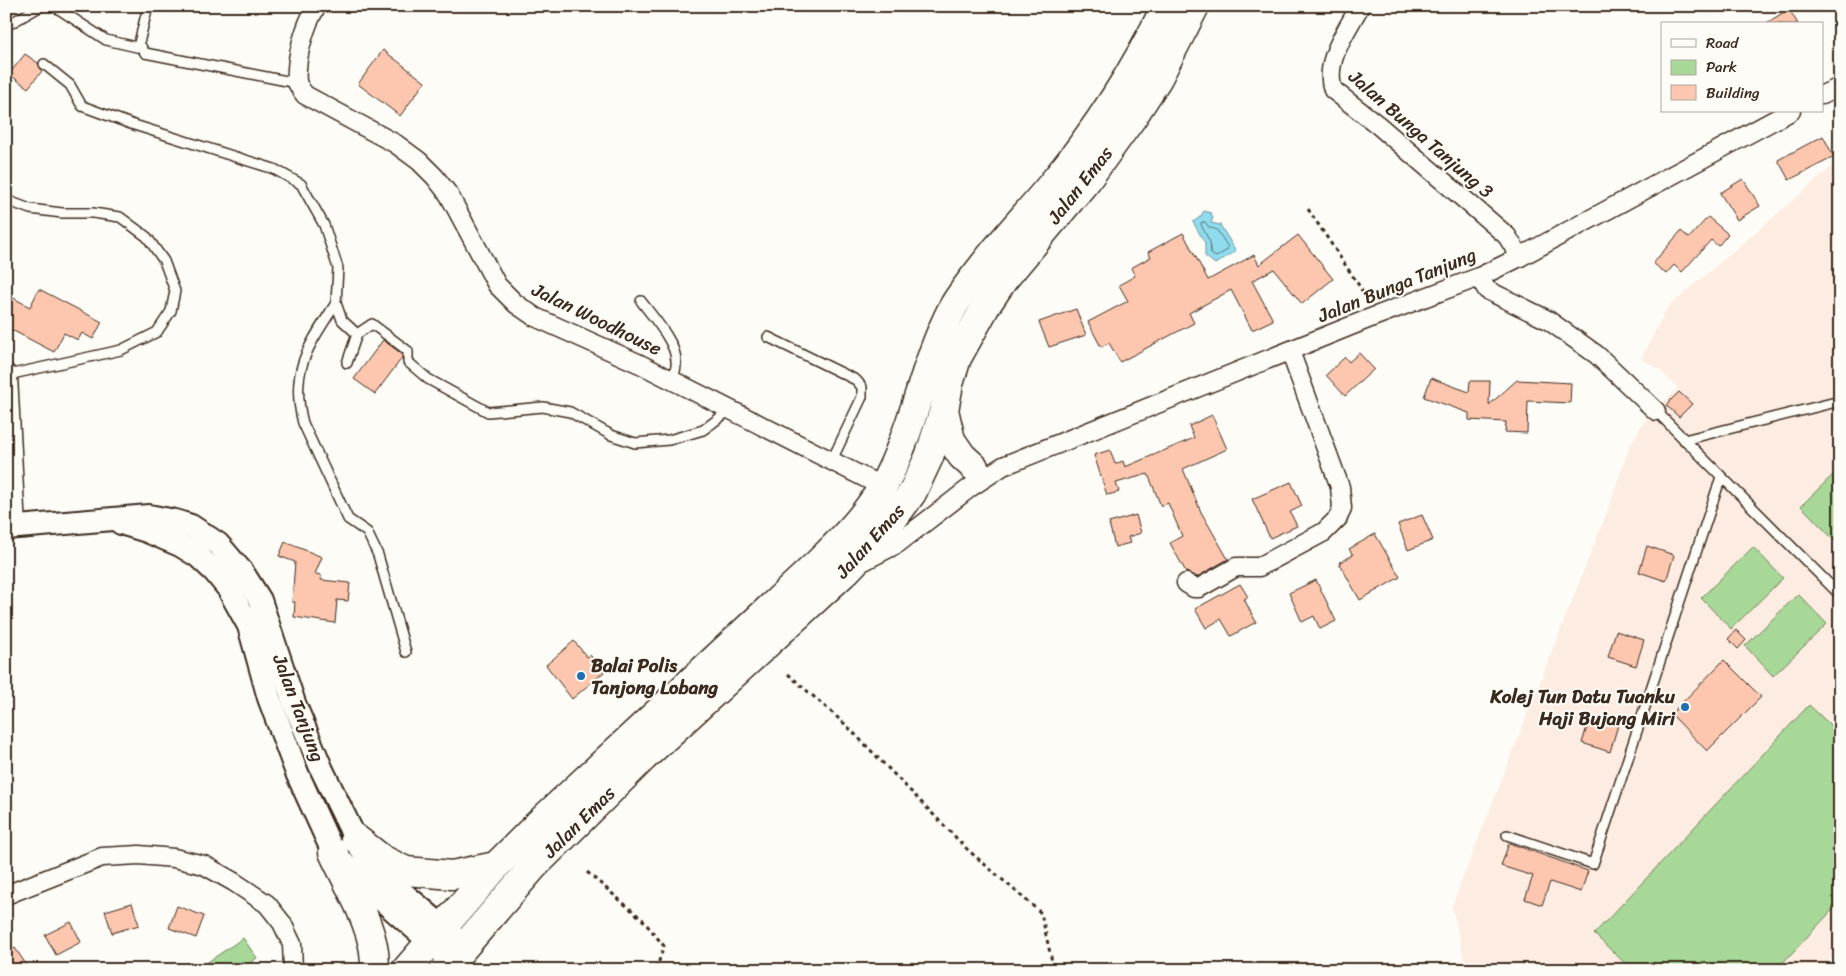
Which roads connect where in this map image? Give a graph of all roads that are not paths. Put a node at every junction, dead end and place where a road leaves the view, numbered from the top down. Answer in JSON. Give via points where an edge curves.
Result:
{"nodes":[{"id":1,"x":41,"y":6,"type":"edge"},
{"id":2,"x":54,"y":6,"type":"edge"},
{"id":3,"x":148,"y":6,"type":"edge"},
{"id":4,"x":318,"y":6,"type":"edge"},
{"id":5,"x":1166,"y":6,"type":"edge"},
{"id":6,"x":1195,"y":6,"type":"edge"},
{"id":7,"x":1360,"y":6,"type":"edge"},
{"id":8,"x":6,"y":26,"type":"edge"},
{"id":9,"x":141,"y":48,"type":"junction"},
{"id":10,"x":44,"y":64,"type":"dead end"},
{"id":11,"x":297,"y":83,"type":"junction"},
{"id":12,"x":1840,"y":87,"type":"edge"},
{"id":13,"x":1824,"y":94,"type":"edge"},
{"id":14,"x":1789,"y":112,"type":"edge"},
{"id":15,"x":6,"y":200,"type":"edge"},
{"id":16,"x":1520,"y":257,"type":"junction"},
{"id":17,"x":1478,"y":277,"type":"junction"},
{"id":18,"x":641,"y":301,"type":"dead end"},
{"id":19,"x":336,"y":303,"type":"junction"},
{"id":20,"x":357,"y":334,"type":"junction"},
{"id":21,"x":768,"y":337,"type":"dead end"},
{"id":22,"x":1290,"y":351,"type":"junction"},
{"id":23,"x":346,"y":363,"type":"dead end"},
{"id":24,"x":7,"y":374,"type":"edge"},
{"id":25,"x":673,"y":380,"type":"junction"},
{"id":26,"x":1840,"y":401,"type":"edge"},
{"id":27,"x":730,"y":410,"type":"junction"},
{"id":28,"x":944,"y":410,"type":"junction"},
{"id":29,"x":1656,"y":411,"type":"joint"},
{"id":30,"x":1684,"y":440,"type":"junction"},
{"id":31,"x":929,"y":456,"type":"junction"},
{"id":32,"x":832,"y":460,"type":"junction"},
{"id":33,"x":1003,"y":466,"type":"junction"},
{"id":34,"x":974,"y":467,"type":"junction"},
{"id":35,"x":1721,"y":477,"type":"junction"},
{"id":36,"x":883,"y":487,"type":"junction"},
{"id":37,"x":11,"y":528,"type":"edge"},
{"id":38,"x":846,"y":571,"type":"junction"},
{"id":39,"x":1186,"y":583,"type":"dead end"},
{"id":40,"x":1840,"y":595,"type":"edge"},
{"id":41,"x":406,"y":652,"type":"dead end"},
{"id":42,"x":1507,"y":835,"type":"dead end"},
{"id":43,"x":344,"y":845,"type":"junction"},
{"id":44,"x":496,"y":866,"type":"junction"},
{"id":45,"x":6,"y":895,"type":"edge"},
{"id":46,"x":437,"y":935,"type":"junction"},
{"id":47,"x":454,"y":959,"type":"edge"},
{"id":48,"x":293,"y":970,"type":"edge"},
{"id":49,"x":374,"y":970,"type":"edge"},
{"id":50,"x":406,"y":970,"type":"edge"}],
"edges":[{"from":1,"to":8,"type":"lane"},
{"from":2,"to":9,"type":"lane","via":[[106,40]]},
{"from":3,"to":9,"type":"lane","via":[[139,43]]},
{"from":4,"to":11,"type":"street","via":[[306,29]]},
{"from":5,"to":36,"type":"main road","name":"Jalan Emas","via":[[1148,45],[1102,119],[970,281],[954,307],[931,360],[903,444]]},
{"from":6,"to":28,"type":"main road","name":"Jalan Emas","via":[[1158,78],[1132,118],[1087,180],[987,304],[957,358]]},
{"from":7,"to":16,"type":"street","name":"Jalan Bunga Tanjung 3","via":[[1333,58],[1330,82],[1333,90],[1508,236]]},
{"from":9,"to":11,"type":"lane","via":[[145,53]]},
{"from":10,"to":19,"type":"lane","via":[[70,85],[82,106],[274,169],[301,184],[324,225],[338,268]]},
{"from":11,"to":25,"type":"street","name":"Jalan Woodhouse","via":[[305,95],[396,144],[435,177],[449,195],[497,285],[516,304],[535,317]]},
{"from":12,"to":13,"type":"street"},
{"from":14,"to":16,"type":"street","name":"Jalan Bunga Tanjung"},
{"from":15,"to":24,"type":"lane","via":[[30,209],[120,217],[153,245],[164,261],[175,291],[171,310],[157,332],[121,350]]},
{"from":16,"to":17,"type":"street","name":"Jalan Bunga Tanjung"},
{"from":17,"to":22,"type":"street","name":"Jalan Bunga Tanjung"},
{"from":17,"to":29,"type":"street","via":[[1487,290],[1548,320],[1578,340]]},
{"from":18,"to":25,"type":"lane","via":[[675,351]]},
{"from":19,"to":20,"type":"lane","via":[[342,320]]},
{"from":19,"to":41,"type":"lane","via":[[308,348],[298,379],[298,406],[348,519],[367,532],[378,555]]},
{"from":20,"to":23,"type":"lane"},
{"from":20,"to":27,"type":"lane","via":[[372,324],[408,351],[408,362],[428,379],[488,412],[543,407],[570,412],[610,435],[636,443],[669,440],[703,430]]},
{"from":21,"to":32,"type":"lane","via":[[856,380],[862,388],[862,397]]},
{"from":22,"to":33,"type":"street","name":"Jalan Bunga Tanjung"},
{"from":22,"to":39,"type":"street","via":[[1340,487],[1342,508],[1338,518],[1324,532],[1259,567],[1236,567],[1199,588]]},
{"from":24,"to":37,"type":"street"},
{"from":25,"to":27,"type":"street","name":"Jalan Woodhouse"},
{"from":26,"to":30,"type":"lane"},
{"from":27,"to":32,"type":"street","name":"Jalan Woodhouse"},
{"from":28,"to":31,"type":"main road","name":"Jalan Emas"},
{"from":28,"to":34,"type":"main road","via":[[951,440]]},
{"from":29,"to":30,"type":"lane"},
{"from":30,"to":35,"type":"lane"},
{"from":31,"to":34,"type":"street"},
{"from":31,"to":36,"type":"main road","via":[[919,455],[905,461]]},
{"from":31,"to":38,"type":"main road","name":"Jalan Emas","via":[[912,493],[884,531]]},
{"from":32,"to":36,"type":"street","name":"Jalan Woodhouse"},
{"from":33,"to":34,"type":"street"},
{"from":33,"to":38,"type":"street","via":[[970,487],[897,544]]},
{"from":35,"to":40,"type":"lane"},
{"from":35,"to":42,"type":"lane","via":[[1593,864]]},
{"from":36,"to":44,"type":"main road","name":"Jalan Emas","via":[[855,526],[817,564]]},
{"from":37,"to":43,"type":"street","name":"Jalan Tanjung","via":[[149,516],[191,526],[218,544],[243,573],[260,600],[294,703],[322,770]]},
{"from":38,"to":47,"type":"main road","name":"Jalan Emas","via":[[637,764],[533,867]]},
{"from":43,"to":44,"type":"main road","via":[[406,871],[452,875]]},
{"from":43,"to":46,"type":"street","name":"Jalan Tanjung","via":[[365,856]]},
{"from":43,"to":49,"type":"main road","via":[[370,932],[376,960]]},
{"from":44,"to":46,"type":"main road","name":"Jalan Emas"},
{"from":45,"to":48,"type":"street","via":[[102,857],[156,856],[204,865],[267,904],[282,923],[292,944]]},
{"from":46,"to":47,"type":"street","name":"Jalan Tanjung"},
{"from":46,"to":50,"type":"main road","name":"Jalan Emas"}]}
